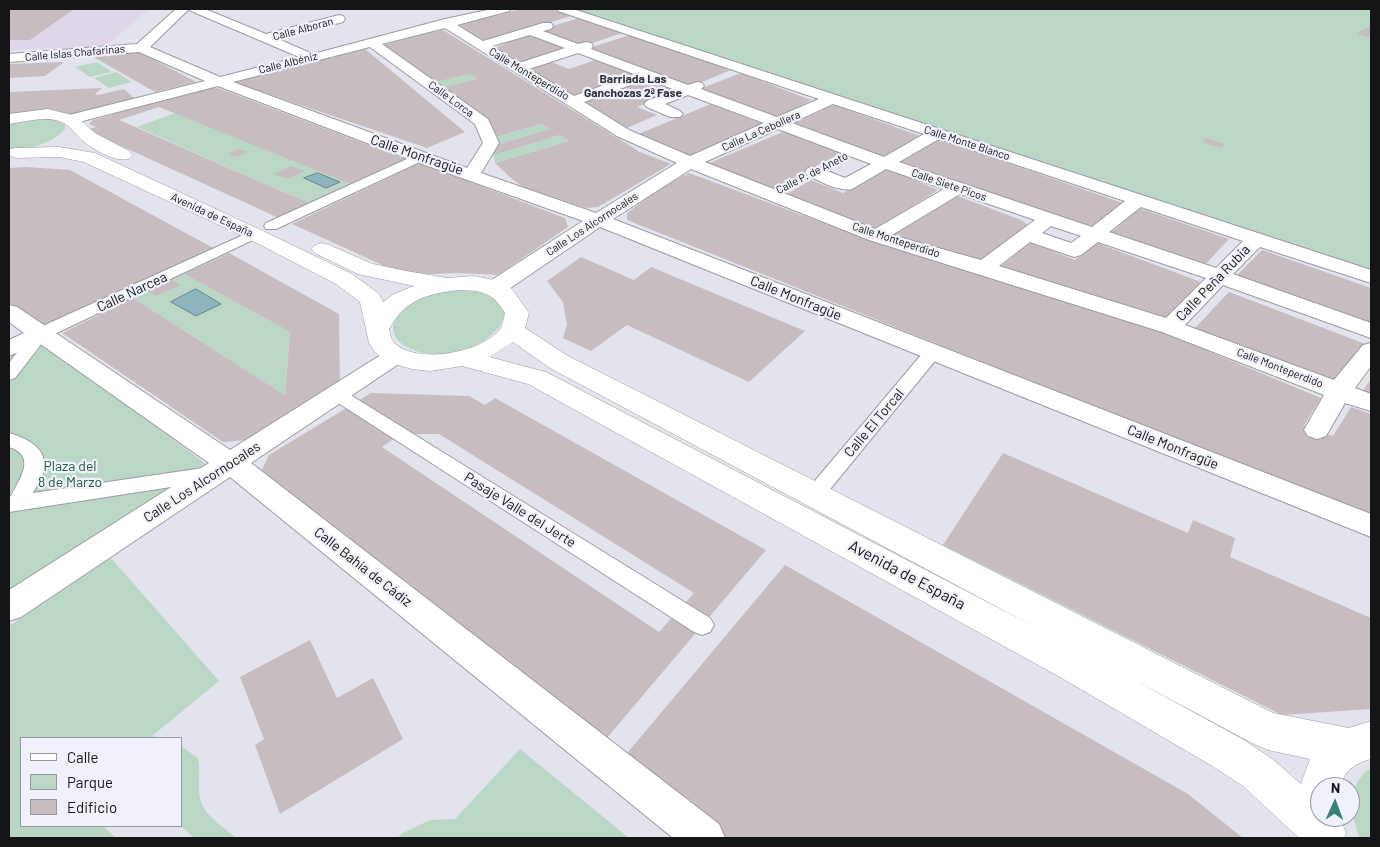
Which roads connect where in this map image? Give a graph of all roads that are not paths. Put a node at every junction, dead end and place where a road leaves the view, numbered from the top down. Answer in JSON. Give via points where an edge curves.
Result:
{"nodes":[{"id":1,"x":183,"y":9,"type":"edge"},
{"id":2,"x":195,"y":9,"type":"edge"},
{"id":3,"x":505,"y":9,"type":"edge"},
{"id":4,"x":562,"y":9,"type":"edge"},
{"id":5,"x":323,"y":12,"type":"dead end"},
{"id":6,"x":581,"y":15,"type":"junction"},
{"id":7,"x":448,"y":17,"type":"junction"},
{"id":8,"x":531,"y":31,"type":"junction"},
{"id":9,"x":632,"y":32,"type":"junction"},
{"id":10,"x":266,"y":38,"type":"junction"},
{"id":11,"x":371,"y":42,"type":"junction"},
{"id":12,"x":482,"y":45,"type":"junction"},
{"id":13,"x":600,"y":46,"type":"junction"},
{"id":14,"x":141,"y":48,"type":"junction"},
{"id":15,"x":579,"y":48,"type":"junction"},
{"id":16,"x":310,"y":57,"type":"junction"},
{"id":17,"x":9,"y":58,"type":"edge"},
{"id":18,"x":553,"y":58,"type":"junction"},
{"id":19,"x":518,"y":68,"type":"junction"},
{"id":20,"x":742,"y":68,"type":"junction"},
{"id":21,"x":647,"y":74,"type":"junction"},
{"id":22,"x":724,"y":75,"type":"dead end"},
{"id":23,"x":217,"y":81,"type":"junction"},
{"id":24,"x":690,"y":89,"type":"junction"},
{"id":25,"x":710,"y":90,"type":"junction"},
{"id":26,"x":832,"y":99,"type":"junction"},
{"id":27,"x":574,"y":101,"type":"junction"},
{"id":28,"x":675,"y":114,"type":"junction"},
{"id":29,"x":9,"y":119,"type":"edge"},
{"id":30,"x":658,"y":120,"type":"dead end"},
{"id":31,"x":73,"y":122,"type":"junction"},
{"id":32,"x":780,"y":124,"type":"junction"},
{"id":33,"x":640,"y":126,"type":"dead end"},
{"id":34,"x":623,"y":133,"type":"junction"},
{"id":35,"x":938,"y":133,"type":"junction"},
{"id":36,"x":854,"y":151,"type":"junction"},
{"id":37,"x":12,"y":154,"type":"edge"},
{"id":38,"x":420,"y":157,"type":"junction"},
{"id":39,"x":690,"y":162,"type":"junction"},
{"id":40,"x":885,"y":162,"type":"junction"},
{"id":41,"x":814,"y":172,"type":"junction"},
{"id":42,"x":472,"y":174,"type":"junction"},
{"id":43,"x":785,"y":187,"type":"junction"},
{"id":44,"x":958,"y":188,"type":"junction"},
{"id":45,"x":1138,"y":200,"type":"junction"},
{"id":46,"x":1048,"y":219,"type":"junction"},
{"id":47,"x":598,"y":220,"type":"junction"},
{"id":48,"x":262,"y":230,"type":"junction"},
{"id":49,"x":1028,"y":234,"type":"junction"},
{"id":50,"x":1093,"y":234,"type":"junction"},
{"id":51,"x":876,"y":236,"type":"junction"},
{"id":52,"x":1256,"y":239,"type":"junction"},
{"id":53,"x":984,"y":268,"type":"junction"},
{"id":54,"x":1219,"y":276,"type":"junction"},
{"id":55,"x":1371,"y":277,"type":"edge"},
{"id":56,"x":450,"y":284,"type":"junction"},
{"id":57,"x":495,"y":288,"type":"junction"},
{"id":58,"x":9,"y":312,"type":"edge"},
{"id":59,"x":378,"y":327,"type":"junction"},
{"id":60,"x":1170,"y":327,"type":"junction"},
{"id":61,"x":511,"y":330,"type":"junction"},
{"id":62,"x":1371,"y":331,"type":"edge"},
{"id":63,"x":40,"y":334,"type":"junction"},
{"id":64,"x":9,"y":349,"type":"edge"},
{"id":65,"x":1371,"y":350,"type":"edge"},
{"id":66,"x":933,"y":352,"type":"junction"},
{"id":67,"x":395,"y":356,"type":"junction"},
{"id":68,"x":465,"y":359,"type":"junction"},
{"id":69,"x":9,"y":374,"type":"edge"},
{"id":70,"x":1340,"y":391,"type":"junction"},
{"id":71,"x":338,"y":394,"type":"junction"},
{"id":72,"x":1371,"y":402,"type":"edge"},
{"id":73,"x":1317,"y":430,"type":"dead end"},
{"id":74,"x":9,"y":440,"type":"edge"},
{"id":75,"x":224,"y":468,"type":"junction"},
{"id":76,"x":815,"y":494,"type":"junction"},
{"id":77,"x":14,"y":503,"type":"edge"},
{"id":78,"x":1371,"y":526,"type":"edge"},
{"id":79,"x":9,"y":607,"type":"edge"},
{"id":80,"x":702,"y":625,"type":"dead end"},
{"id":81,"x":1359,"y":743,"type":"edge"},
{"id":82,"x":1323,"y":777,"type":"edge"},
{"id":83,"x":1310,"y":812,"type":"edge"},
{"id":84,"x":705,"y":838,"type":"edge"}],
"edges":[{"from":1,"to":14,"type":"street"},
{"from":2,"to":10,"type":"street"},
{"from":3,"to":7,"type":"street","name":"Calle Albéniz","via":[[467,18]]},
{"from":4,"to":6,"type":"street","name":"Calle Monte Blanco"},
{"from":5,"to":10,"type":"street","name":"Calle Alboran","via":[[339,19]]},
{"from":6,"to":8,"type":"street"},
{"from":6,"to":9,"type":"street","name":"Calle Monte Blanco"},
{"from":7,"to":11,"type":"street","name":"Calle Albéniz"},
{"from":7,"to":12,"type":"street","name":"Calle Monteperdido"},
{"from":8,"to":12,"type":"street"},
{"from":8,"to":15,"type":"street","name":"Calle Siete Picos"},
{"from":9,"to":13,"type":"street"},
{"from":9,"to":20,"type":"street","name":"Calle Monte Blanco"},
{"from":10,"to":16,"type":"street"},
{"from":11,"to":16,"type":"street","name":"Calle Albéniz"},
{"from":11,"to":42,"type":"street","name":"Calle Lorca","via":[[482,122],[491,143]]},
{"from":12,"to":19,"type":"street","name":"Calle Monteperdido"},
{"from":13,"to":15,"type":"street","name":"Calle Siete Picos"},
{"from":13,"to":18,"type":"street","via":[[572,64]]},
{"from":13,"to":21,"type":"street","name":"Calle Siete Picos"},
{"from":14,"to":17,"type":"street","name":"Calle Islas Chafarinas"},
{"from":14,"to":23,"type":"street","name":"Calle Monfragüe"},
{"from":15,"to":18,"type":"street"},
{"from":16,"to":23,"type":"street","name":"Calle Albéniz"},
{"from":18,"to":19,"type":"street"},
{"from":19,"to":27,"type":"street","name":"Calle Monteperdido"},
{"from":20,"to":22,"type":"street"},
{"from":20,"to":26,"type":"street","name":"Calle Monte Blanco"},
{"from":21,"to":24,"type":"street","name":"Calle Siete Picos"},
{"from":21,"to":27,"type":"street"},
{"from":23,"to":31,"type":"street","name":"Calle Albéniz"},
{"from":23,"to":38,"type":"street","name":"Calle Monfragüe"},
{"from":24,"to":25,"type":"street","name":"Calle Siete Picos"},
{"from":24,"to":28,"type":"street","via":[[652,104]]},
{"from":25,"to":28,"type":"street"},
{"from":25,"to":32,"type":"street","name":"Calle Siete Picos"},
{"from":26,"to":32,"type":"street","name":"Calle La Cebollera"},
{"from":26,"to":35,"type":"street","name":"Calle Monte Blanco"},
{"from":27,"to":34,"type":"street","name":"Calle Monteperdido"},
{"from":28,"to":30,"type":"street"},
{"from":29,"to":31,"type":"main road","via":[[51,115]]},
{"from":31,"to":37,"type":"main road","via":[[72,131],[51,144]]},
{"from":31,"to":48,"type":"main road","name":"Avenida de España","via":[[90,138],[109,149]]},
{"from":32,"to":36,"type":"street","name":"Calle Siete Picos"},
{"from":32,"to":39,"type":"street","name":"Calle La Cebollera"},
{"from":33,"to":34,"type":"street"},
{"from":34,"to":39,"type":"street","name":"Calle Monteperdido"},
{"from":35,"to":40,"type":"street"},
{"from":35,"to":45,"type":"street","name":"Calle Monte Blanco"},
{"from":36,"to":40,"type":"street","name":"Calle Siete Picos"},
{"from":36,"to":41,"type":"street","name":"Calle P. de Aneto"},
{"from":37,"to":48,"type":"main road","name":"Avenida de España","via":[[59,152],[89,157]]},
{"from":38,"to":42,"type":"street","name":"Calle Monfragüe"},
{"from":38,"to":48,"type":"street","name":"Calle Narcea"},
{"from":39,"to":43,"type":"street","name":"Calle Monteperdido"},
{"from":39,"to":47,"type":"street","name":"Calle Los Alcornocales"},
{"from":40,"to":41,"type":"street","via":[[846,186]]},
{"from":40,"to":44,"type":"street","name":"Calle Siete Picos"},
{"from":41,"to":43,"type":"street","name":"Calle P. de Aneto"},
{"from":42,"to":47,"type":"street","name":"Calle Monfragüe"},
{"from":43,"to":51,"type":"street","name":"Calle Monteperdido"},
{"from":44,"to":46,"type":"street","name":"Calle Siete Picos"},
{"from":44,"to":51,"type":"street"},
{"from":45,"to":50,"type":"street"},
{"from":45,"to":52,"type":"street","name":"Calle Monte Blanco"},
{"from":46,"to":49,"type":"street"},
{"from":46,"to":50,"type":"street","name":"Calle Siete Picos"},
{"from":47,"to":57,"type":"street","name":"Calle Los Alcornocales"},
{"from":47,"to":66,"type":"street","name":"Calle Monfragüe"},
{"from":48,"to":56,"type":"main road","name":"Avenida de España","via":[[366,269]]},
{"from":48,"to":59,"type":"main road","name":"Avenida de España","via":[[371,299]]},
{"from":48,"to":63,"type":"street","name":"Calle Narcea"},
{"from":49,"to":50,"type":"street","via":[[1074,251]]},
{"from":49,"to":53,"type":"street"},
{"from":50,"to":54,"type":"street","name":"Calle Siete Picos"},
{"from":51,"to":53,"type":"street","name":"Calle Monteperdido"},
{"from":52,"to":54,"type":"street","name":"Calle Peña Rubia"},
{"from":52,"to":55,"type":"street","name":"Calle Monte Blanco"},
{"from":53,"to":60,"type":"street","name":"Calle Monteperdido"},
{"from":54,"to":60,"type":"street","name":"Calle Peña Rubia"},
{"from":54,"to":62,"type":"street","name":"Calle Siete Picos"},
{"from":56,"to":57,"type":"main road"},
{"from":56,"to":59,"type":"main road","via":[[429,288],[394,304],[383,315]]},
{"from":57,"to":61,"type":"main road","via":[[509,298],[516,313]]},
{"from":58,"to":63,"type":"street","name":"Calle Bahía de Cádiz"},
{"from":59,"to":67,"type":"main road","via":[[378,338],[384,348]]},
{"from":60,"to":70,"type":"street","name":"Calle Monteperdido"},
{"from":61,"to":68,"type":"main road","via":[[493,347]]},
{"from":61,"to":76,"type":"main road","name":"Avenida de España","via":[[559,362]]},
{"from":63,"to":64,"type":"street","name":"Calle Narcea"},
{"from":63,"to":69,"type":"street"},
{"from":63,"to":75,"type":"street","name":"Calle Bahía de Cádiz","via":[[215,454]]},
{"from":65,"to":70,"type":"street"},
{"from":66,"to":76,"type":"street","name":"Calle El Torcal"},
{"from":66,"to":78,"type":"street","name":"Calle Monfragüe"},
{"from":67,"to":68,"type":"main road","via":[[415,362]]},
{"from":67,"to":71,"type":"street","name":"Calle Los Alcornocales"},
{"from":68,"to":83,"type":"main road","name":"Avenida de España","via":[[537,378],[1073,665],[1228,752]]},
{"from":70,"to":72,"type":"street","name":"Calle Monteperdido"},
{"from":70,"to":73,"type":"street"},
{"from":71,"to":75,"type":"street","name":"Calle Los Alcornocales"},
{"from":71,"to":80,"type":"street","name":"Pasaje Valle del Jerte"},
{"from":74,"to":77,"type":"street","via":[[21,444],[33,455],[35,468]]},
{"from":75,"to":77,"type":"street"},
{"from":75,"to":79,"type":"street","name":"Calle Los Alcornocales"},
{"from":75,"to":84,"type":"street","name":"Calle Bahía de Cádiz"},
{"from":76,"to":81,"type":"main road","name":"Avenida de España","via":[[1268,731],[1300,738]]},
{"from":81,"to":82,"type":"main road","via":[[1326,765]]}]}
